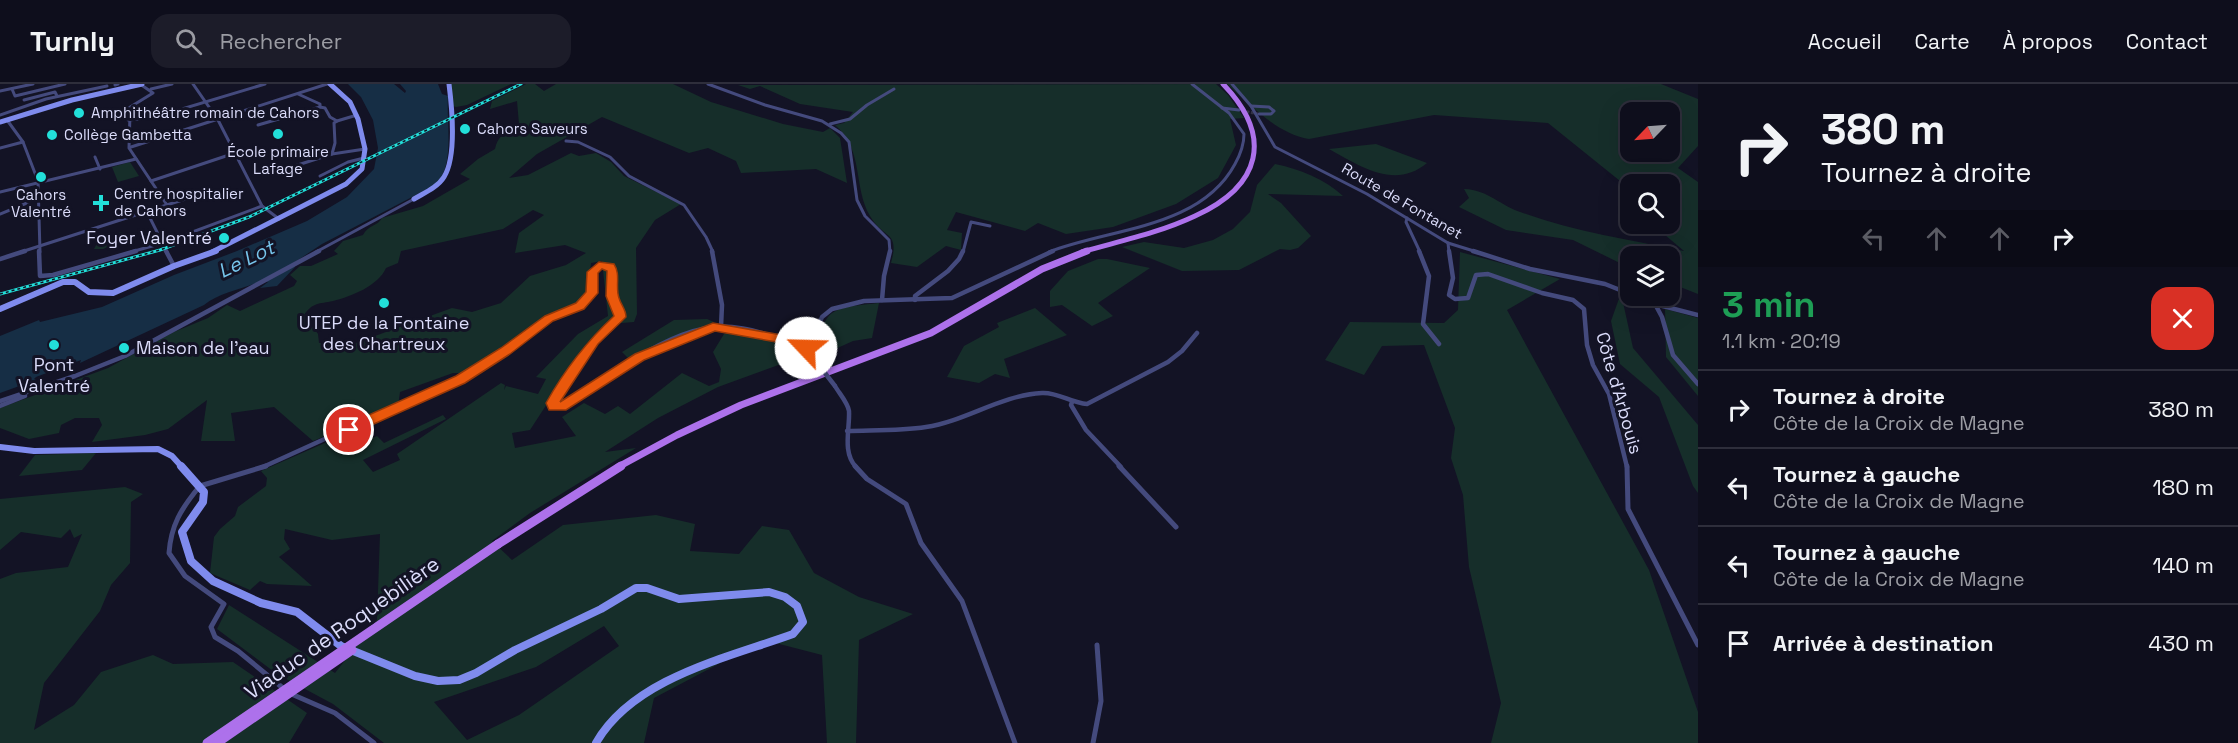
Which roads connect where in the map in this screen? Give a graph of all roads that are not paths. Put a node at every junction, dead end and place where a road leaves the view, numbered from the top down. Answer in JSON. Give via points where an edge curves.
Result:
{"nodes":[{"id":1,"x":33,"y":84,"type":"edge"},
{"id":2,"x":66,"y":84,"type":"edge"},
{"id":3,"x":141,"y":84,"type":"edge"},
{"id":4,"x":172,"y":84,"type":"edge"},
{"id":5,"x":193,"y":84,"type":"edge"},
{"id":6,"x":265,"y":84,"type":"edge"},
{"id":7,"x":328,"y":84,"type":"edge"},
{"id":8,"x":449,"y":84,"type":"edge"},
{"id":9,"x":708,"y":84,"type":"edge"},
{"id":10,"x":1192,"y":84,"type":"edge"},
{"id":11,"x":1223,"y":84,"type":"edge"},
{"id":12,"x":1232,"y":84,"type":"edge"},
{"id":13,"x":9,"y":87,"type":"edge"},
{"id":14,"x":107,"y":87,"type":"edge"},
{"id":15,"x":894,"y":89,"type":"dead end"},
{"id":16,"x":153,"y":90,"type":"junction"},
{"id":17,"x":0,"y":91,"type":"edge"},
{"id":18,"x":70,"y":93,"type":"junction"},
{"id":19,"x":298,"y":94,"type":"junction"},
{"id":20,"x":21,"y":95,"type":"junction"},
{"id":21,"x":57,"y":96,"type":"junction"},
{"id":22,"x":24,"y":100,"type":"junction"},
{"id":23,"x":72,"y":100,"type":"junction"},
{"id":24,"x":206,"y":101,"type":"junction"},
{"id":25,"x":25,"y":106,"type":"junction"},
{"id":26,"x":1251,"y":106,"type":"junction"},
{"id":27,"x":320,"y":107,"type":"junction"},
{"id":28,"x":1222,"y":108,"type":"junction"},
{"id":29,"x":1239,"y":110,"type":"tunnel mouth"},
{"id":30,"x":1259,"y":114,"type":"dead end"},
{"id":31,"x":0,"y":115,"type":"edge"},
{"id":32,"x":357,"y":115,"type":"junction"},
{"id":33,"x":7,"y":120,"type":"junction"},
{"id":34,"x":128,"y":120,"type":"junction"},
{"id":35,"x":218,"y":120,"type":"junction"},
{"id":36,"x":337,"y":121,"type":"junction"},
{"id":37,"x":0,"y":122,"type":"edge"},
{"id":38,"x":830,"y":124,"type":"junction"},
{"id":39,"x":258,"y":125,"type":"dead end"},
{"id":40,"x":566,"y":141,"type":"dead end"},
{"id":41,"x":23,"y":142,"type":"junction"},
{"id":42,"x":131,"y":147,"type":"junction"},
{"id":43,"x":0,"y":148,"type":"edge"},
{"id":44,"x":365,"y":149,"type":"junction"},
{"id":45,"x":235,"y":153,"type":"junction"},
{"id":46,"x":332,"y":154,"type":"junction"},
{"id":47,"x":95,"y":157,"type":"dead end"},
{"id":48,"x":364,"y":158,"type":"junction"},
{"id":49,"x":136,"y":159,"type":"junction"},
{"id":50,"x":100,"y":169,"type":"junction"},
{"id":51,"x":279,"y":171,"type":"dead end"},
{"id":52,"x":320,"y":176,"type":"dead end"},
{"id":53,"x":151,"y":181,"type":"junction"},
{"id":54,"x":39,"y":183,"type":"junction"},
{"id":55,"x":0,"y":192,"type":"edge"},
{"id":56,"x":204,"y":194,"type":"dead end"},
{"id":57,"x":39,"y":198,"type":"junction"},
{"id":58,"x":414,"y":198,"type":"joint"},
{"id":59,"x":167,"y":205,"type":"junction"},
{"id":60,"x":262,"y":206,"type":"junction"},
{"id":61,"x":147,"y":212,"type":"junction"},
{"id":62,"x":0,"y":214,"type":"edge"},
{"id":63,"x":1407,"y":218,"type":"junction"},
{"id":64,"x":279,"y":219,"type":"junction"},
{"id":65,"x":990,"y":226,"type":"dead end"},
{"id":66,"x":1448,"y":243,"type":"junction"},
{"id":67,"x":161,"y":244,"type":"junction"},
{"id":68,"x":40,"y":245,"type":"junction"},
{"id":69,"x":0,"y":259,"type":"edge"},
{"id":70,"x":174,"y":266,"type":"junction"},
{"id":71,"x":1620,"y":290,"type":"edge"},
{"id":72,"x":882,"y":300,"type":"junction"},
{"id":73,"x":915,"y":300,"type":"junction"},
{"id":74,"x":1656,"y":306,"type":"edge"},
{"id":75,"x":1663,"y":306,"type":"edge"},
{"id":76,"x":0,"y":309,"type":"edge"},
{"id":77,"x":1698,"y":315,"type":"edge"},
{"id":78,"x":721,"y":327,"type":"junction"},
{"id":79,"x":1197,"y":333,"type":"dead end"},
{"id":80,"x":805,"y":343,"type":"junction"},
{"id":81,"x":1439,"y":344,"type":"dead end"},
{"id":82,"x":1698,"y":384,"type":"edge"},
{"id":83,"x":32,"y":393,"type":"dead end"},
{"id":84,"x":0,"y":401,"type":"edge"},
{"id":85,"x":1072,"y":402,"type":"junction"},
{"id":86,"x":0,"y":406,"type":"edge"},
{"id":87,"x":847,"y":431,"type":"junction"},
{"id":88,"x":0,"y":447,"type":"edge"},
{"id":89,"x":201,"y":488,"type":"junction"},
{"id":90,"x":1176,"y":527,"type":"dead end"},
{"id":91,"x":499,"y":545,"type":"junction"},
{"id":92,"x":1097,"y":645,"type":"dead end"},
{"id":93,"x":1698,"y":645,"type":"edge"},
{"id":94,"x":207,"y":743,"type":"edge"},
{"id":95,"x":218,"y":743,"type":"edge"},
{"id":96,"x":374,"y":743,"type":"edge"},
{"id":97,"x":597,"y":743,"type":"edge"},
{"id":98,"x":1015,"y":743,"type":"edge"},
{"id":99,"x":1093,"y":743,"type":"edge"}],
"edges":[{"from":1,"to":13,"type":"street"},
{"from":2,"to":18,"type":"street"},
{"from":2,"to":20,"type":"street"},
{"from":3,"to":14,"type":"street"},
{"from":3,"to":16,"type":"street"},
{"from":4,"to":16,"type":"street"},
{"from":5,"to":24,"type":"street"},
{"from":6,"to":24,"type":"street"},
{"from":7,"to":19,"type":"street"},
{"from":7,"to":32,"type":"street","via":[[350,102]]},
{"from":8,"to":58,"type":"street","via":[[452,121],[447,172],[440,182]]},
{"from":9,"to":38,"type":"street"},
{"from":10,"to":28,"type":"street"},
{"from":11,"to":91,"type":"main road","via":[[1249,117],[1255,151],[1237,187],[1208,209],[1166,228],[1061,260],[934,332],[739,406],[588,486]]},
{"from":12,"to":26,"type":"street","name":"Route de Fontanet"},
{"from":13,"to":17,"type":"street"},
{"from":13,"to":20,"type":"street","via":[[15,96]]},
{"from":14,"to":18,"type":"street"},
{"from":14,"to":23,"type":"street"},
{"from":15,"to":38,"type":"street","via":[[850,119]]},
{"from":16,"to":34,"type":"street","via":[[127,109]]},
{"from":18,"to":21,"type":"street"},
{"from":18,"to":23,"type":"street"},
{"from":19,"to":27,"type":"street"},
{"from":19,"to":35,"type":"street"},
{"from":20,"to":22,"type":"street"},
{"from":21,"to":22,"type":"street","via":[[55,92]]},
{"from":21,"to":25,"type":"street"},
{"from":22,"to":25,"type":"street"},
{"from":23,"to":33,"type":"street"},
{"from":24,"to":34,"type":"street","via":[[152,118]]},
{"from":24,"to":35,"type":"street"},
{"from":25,"to":31,"type":"street"},
{"from":26,"to":30,"type":"street","via":[[1274,111]]},
{"from":26,"to":63,"type":"street","name":"Route de Fontanet","via":[[1275,147]]},
{"from":27,"to":36,"type":"street"},
{"from":27,"to":39,"type":"street"},
{"from":28,"to":29,"type":"street"},
{"from":28,"to":73,"type":"street","via":[[1239,123],[1244,142],[1235,169],[1210,196],[1193,207],[1145,225],[1060,248],[952,298]]},
{"from":32,"to":36,"type":"street"},
{"from":32,"to":44,"type":"street"},
{"from":33,"to":37,"type":"street"},
{"from":33,"to":41,"type":"street"},
{"from":34,"to":42,"type":"street"},
{"from":35,"to":42,"type":"street"},
{"from":35,"to":45,"type":"street"},
{"from":36,"to":46,"type":"street"},
{"from":38,"to":72,"type":"street","via":[[849,141],[857,200],[889,240]]},
{"from":40,"to":78,"type":"street","via":[[578,142],[610,157],[629,176],[684,205],[712,249],[722,305]]},
{"from":41,"to":43,"type":"street"},
{"from":41,"to":54,"type":"street"},
{"from":42,"to":49,"type":"street"},
{"from":44,"to":46,"type":"street"},
{"from":44,"to":48,"type":"street"},
{"from":45,"to":53,"type":"street"},
{"from":45,"to":60,"type":"street"},
{"from":46,"to":51,"type":"street"},
{"from":47,"to":50,"type":"street"},
{"from":48,"to":52,"type":"street"},
{"from":48,"to":64,"type":"street","via":[[362,169],[346,184]]},
{"from":49,"to":50,"type":"street"},
{"from":49,"to":53,"type":"street"},
{"from":50,"to":54,"type":"street"},
{"from":53,"to":59,"type":"street"},
{"from":54,"to":55,"type":"street"},
{"from":54,"to":57,"type":"street"},
{"from":56,"to":59,"type":"street"},
{"from":57,"to":62,"type":"street"},
{"from":57,"to":68,"type":"street"},
{"from":58,"to":84,"type":"street","via":[[125,356]]},
{"from":59,"to":61,"type":"street"},
{"from":60,"to":64,"type":"street"},
{"from":60,"to":67,"type":"street"},
{"from":61,"to":67,"type":"street"},
{"from":61,"to":68,"type":"street"},
{"from":63,"to":66,"type":"street","name":"Route de Fontanet"},
{"from":63,"to":81,"type":"street","via":[[1429,276],[1423,324]]},
{"from":64,"to":70,"type":"street","via":[[218,250]]},
{"from":65,"to":73,"type":"street","via":[[971,222],[961,256]]},
{"from":66,"to":71,"type":"street","name":"Route de Fontanet","via":[[1530,269]]},
{"from":66,"to":93,"type":"street","name":"Côte d'Arbouis","via":[[1453,266],[1449,295],[1455,299],[1468,298],[1476,275],[1488,274],[1573,300],[1584,309],[1587,345],[1609,394],[1625,457],[1628,509]]},
{"from":67,"to":68,"type":"street","via":[[40,276]]},
{"from":67,"to":70,"type":"street"},
{"from":68,"to":69,"type":"street"},
{"from":70,"to":76,"type":"street","via":[[113,293],[89,292],[68,281]]},
{"from":72,"to":73,"type":"street"},
{"from":72,"to":80,"type":"street","via":[[832,309],[823,315]]},
{"from":74,"to":82,"type":"street","via":[[1673,355]]},
{"from":75,"to":77,"type":"street"},
{"from":78,"to":80,"type":"street"},
{"from":78,"to":89,"type":"street","via":[[702,329],[640,357],[569,403],[554,406],[557,394],[594,342],[620,317],[612,296],[613,271],[609,266],[599,266],[592,272],[594,284],[586,301],[549,318],[461,380],[264,467]]},
{"from":79,"to":85,"type":"street","via":[[1168,362],[1100,399],[1087,404]]},
{"from":80,"to":87,"type":"street","bridge":true,"via":[[849,409]]},
{"from":83,"to":86,"type":"street"},
{"from":85,"to":87,"type":"street","via":[[1043,393],[1017,397],[927,427]]},
{"from":85,"to":90,"type":"street","via":[[1086,430]]},
{"from":87,"to":98,"type":"street","via":[[853,464],[867,479],[906,504],[921,543],[962,601]]},
{"from":88,"to":89,"type":"street","via":[[50,451],[158,449],[172,456]]},
{"from":89,"to":96,"type":"street","via":[[175,518],[169,553],[185,576],[224,604],[212,627],[215,637],[289,693],[335,713]]},
{"from":89,"to":97,"type":"street","via":[[203,502],[182,532],[188,557],[197,569],[258,602],[300,614],[339,646],[431,680],[452,681],[471,675],[636,588],[644,587],[677,599],[765,591],[795,604],[802,614],[804,622],[793,634],[652,688],[601,733]]},
{"from":91,"to":94,"type":"main road","name":"Viaduc de Roquebilière","bridge":true},
{"from":91,"to":95,"type":"main road","name":"Viaduc de Roquebilière","bridge":true},
{"from":92,"to":99,"type":"street","via":[[1101,700]]}]}
